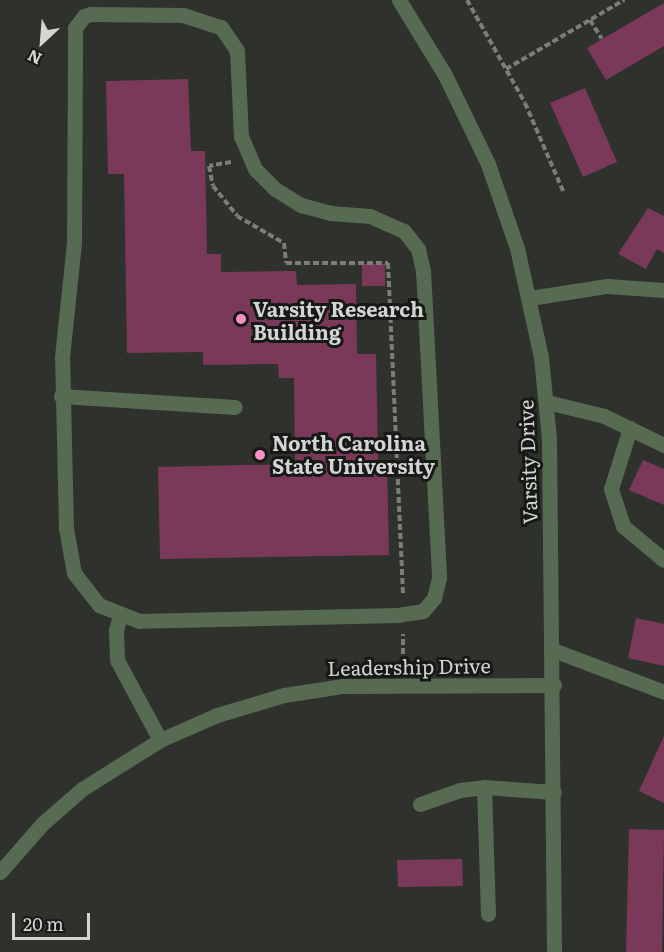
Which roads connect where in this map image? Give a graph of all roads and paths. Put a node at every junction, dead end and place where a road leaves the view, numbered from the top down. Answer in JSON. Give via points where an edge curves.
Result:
{"nodes":[{"id":1,"x":399,"y":0,"type":"edge"},
{"id":2,"x":467,"y":0,"type":"edge"},
{"id":3,"x":624,"y":0,"type":"edge"},
{"id":4,"x":590,"y":20,"type":"junction"},
{"id":5,"x":602,"y":39,"type":"dead end"},
{"id":6,"x":506,"y":69,"type":"junction"},
{"id":7,"x":250,"y":160,"type":"junction"},
{"id":8,"x":563,"y":191,"type":"dead end"},
{"id":9,"x":664,"y":290,"type":"edge"},
{"id":10,"x":530,"y":298,"type":"junction"},
{"id":11,"x":61,"y":396,"type":"junction"},
{"id":12,"x":547,"y":402,"type":"junction"},
{"id":13,"x":235,"y":407,"type":"dead end"},
{"id":14,"x":630,"y":428,"type":"junction"},
{"id":15,"x":664,"y":444,"type":"edge"},
{"id":16,"x":664,"y":560,"type":"edge"},
{"id":17,"x":403,"y":615,"type":"junction"},
{"id":18,"x":120,"y":616,"type":"junction"},
{"id":19,"x":554,"y":650,"type":"junction"},
{"id":20,"x":403,"y":654,"type":"dead end"},
{"id":21,"x":554,"y":685,"type":"junction"},
{"id":22,"x":664,"y":692,"type":"edge"},
{"id":23,"x":160,"y":740,"type":"junction"},
{"id":24,"x":484,"y":788,"type":"junction"},
{"id":25,"x":554,"y":792,"type":"junction"},
{"id":26,"x":420,"y":804,"type":"dead end"},
{"id":27,"x":0,"y":872,"type":"edge"},
{"id":28,"x":488,"y":914,"type":"dead end"},
{"id":29,"x":554,"y":952,"type":"edge"}],
"edges":[{"from":1,"to":10,"type":"street","name":"Varsity Drive","via":[[446,75],[473,130],[501,199]]},
{"from":2,"to":6,"type":"path"},
{"from":3,"to":4,"type":"path"},
{"from":4,"to":5,"type":"path"},
{"from":4,"to":6,"type":"path"},
{"from":6,"to":8,"type":"path"},
{"from":7,"to":11,"type":"street","via":[[242,136],[237,51],[221,27],[183,15],[91,14],[79,21],[75,28],[74,243]]},
{"from":7,"to":17,"type":"street","via":[[275,189],[301,205],[330,213],[370,216],[404,231],[421,258],[439,578],[429,605],[423,611]]},
{"from":7,"to":17,"type":"path","via":[[212,164],[209,170],[213,186],[237,216],[284,243],[286,263],[385,261],[389,265]]},
{"from":9,"to":10,"type":"street","via":[[607,286]]},
{"from":10,"to":12,"type":"street","name":"Varsity Drive"},
{"from":11,"to":13,"type":"street"},
{"from":11,"to":18,"type":"street","via":[[70,560],[84,590],[99,605]]},
{"from":12,"to":14,"type":"street","via":[[578,407]]},
{"from":12,"to":19,"type":"street","name":"Varsity Drive"},
{"from":14,"to":15,"type":"street"},
{"from":14,"to":16,"type":"street","via":[[611,489],[623,526]]},
{"from":17,"to":18,"type":"street","via":[[139,621]]},
{"from":17,"to":20,"type":"path"},
{"from":18,"to":23,"type":"street","via":[[117,660]]},
{"from":19,"to":21,"type":"street","name":"Varsity Drive"},
{"from":19,"to":22,"type":"street"},
{"from":21,"to":23,"type":"street","name":"Leadership Drive","via":[[372,684],[310,690],[217,715]]},
{"from":21,"to":25,"type":"street","name":"Varsity Drive"},
{"from":23,"to":27,"type":"street","name":"Leadership Drive","via":[[82,789],[42,824]]},
{"from":24,"to":25,"type":"street"},
{"from":24,"to":26,"type":"street","via":[[460,790]]},
{"from":24,"to":28,"type":"street"},
{"from":25,"to":29,"type":"street","name":"Varsity Drive"}]}
